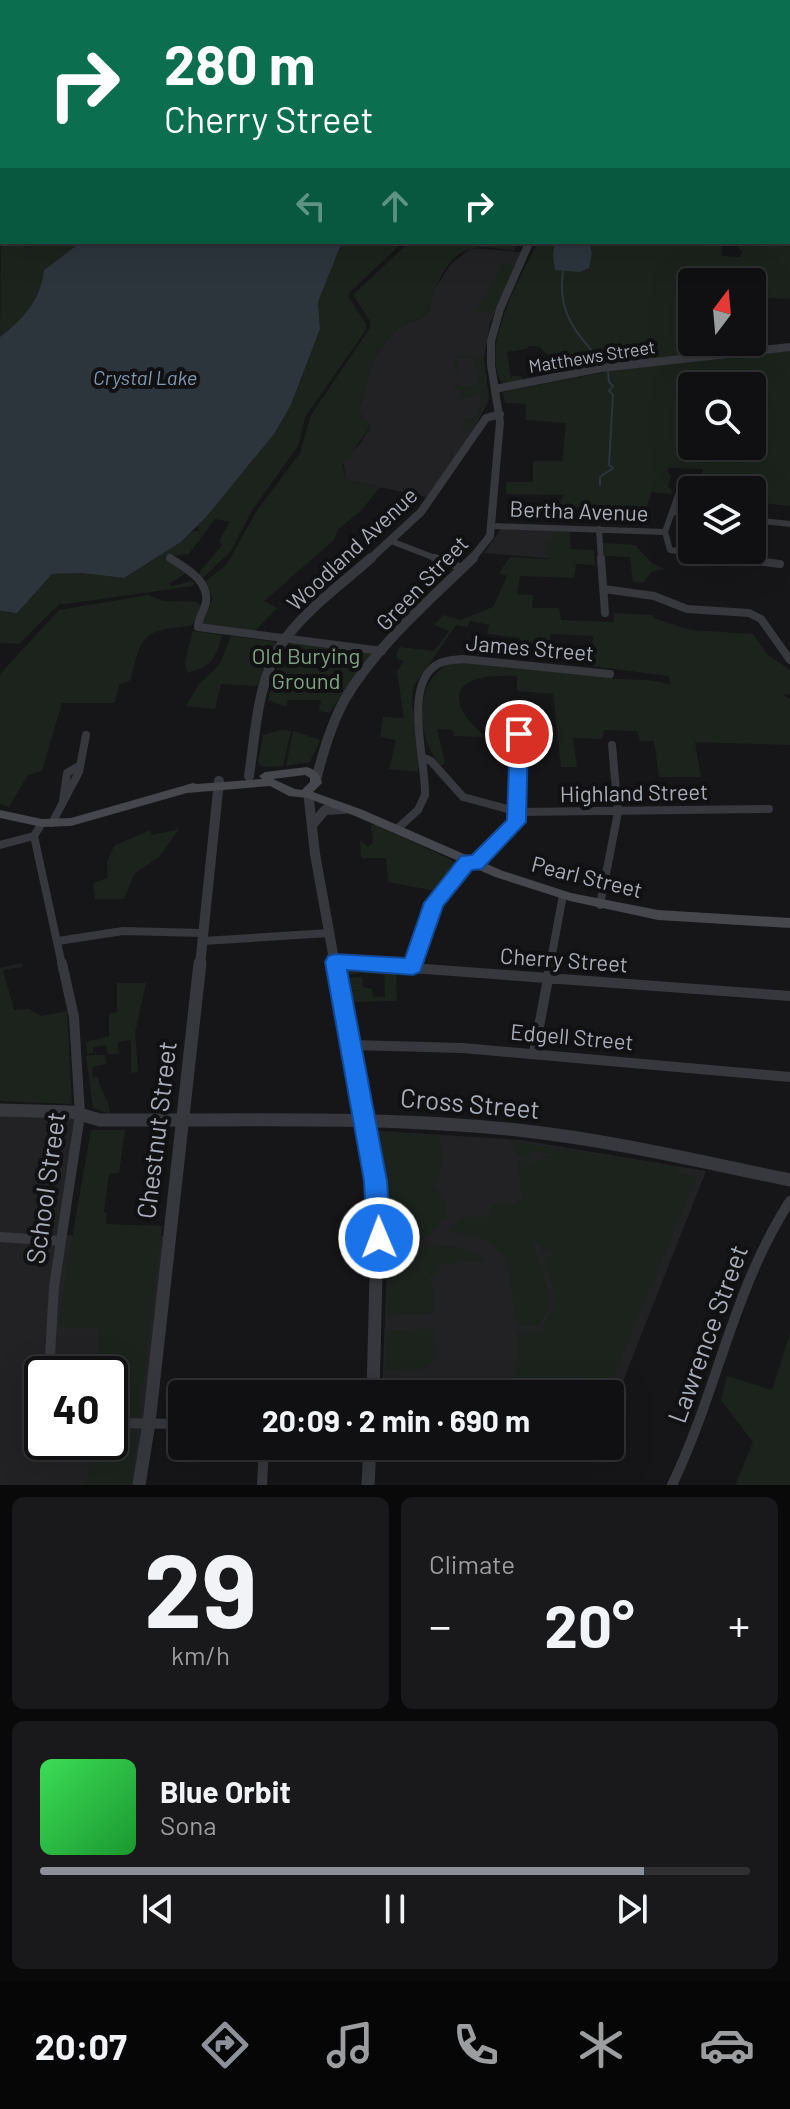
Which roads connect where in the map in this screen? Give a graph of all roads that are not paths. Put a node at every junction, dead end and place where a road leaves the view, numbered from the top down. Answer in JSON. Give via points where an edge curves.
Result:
{"nodes":[{"id":1,"x":529,"y":244,"type":"edge"},
{"id":2,"x":790,"y":347,"type":"edge"},
{"id":3,"x":495,"y":389,"type":"junction"},
{"id":4,"x":500,"y":414,"type":"junction"},
{"id":5,"x":678,"y":495,"type":"dead end"},
{"id":6,"x":672,"y":512,"type":"junction"},
{"id":7,"x":678,"y":513,"type":"edge"},
{"id":8,"x":766,"y":521,"type":"edge"},
{"id":9,"x":790,"y":524,"type":"edge"},
{"id":10,"x":491,"y":526,"type":"junction"},
{"id":11,"x":599,"y":529,"type":"junction"},
{"id":12,"x":665,"y":532,"type":"junction"},
{"id":13,"x":391,"y":541,"type":"junction"},
{"id":14,"x":170,"y":558,"type":"dead end"},
{"id":15,"x":780,"y":564,"type":"dead end"},
{"id":16,"x":462,"y":568,"type":"junction"},
{"id":17,"x":604,"y":589,"type":"junction"},
{"id":18,"x":605,"y":613,"type":"dead end"},
{"id":19,"x":284,"y":639,"type":"junction"},
{"id":20,"x":382,"y":651,"type":"junction"},
{"id":21,"x":790,"y":660,"type":"edge"},
{"id":22,"x":610,"y":674,"type":"dead end"},
{"id":23,"x":519,"y":734,"type":"dead end"},
{"id":24,"x":86,"y":735,"type":"dead end"},
{"id":25,"x":612,"y":745,"type":"dead end"},
{"id":26,"x":324,"y":750,"type":"junction"},
{"id":27,"x":424,"y":758,"type":"junction"},
{"id":28,"x":302,"y":770,"type":"joint"},
{"id":29,"x":249,"y":776,"type":"junction"},
{"id":30,"x":219,"y":784,"type":"junction"},
{"id":31,"x":302,"y":787,"type":"junction"},
{"id":32,"x":769,"y":809,"type":"dead end"},
{"id":33,"x":519,"y":812,"type":"junction"},
{"id":34,"x":618,"y":812,"type":"junction"},
{"id":35,"x":359,"y":813,"type":"junction"},
{"id":36,"x":0,"y":814,"type":"edge"},
{"id":37,"x":47,"y":823,"type":"junction"},
{"id":38,"x":397,"y":829,"type":"junction"},
{"id":39,"x":311,"y":830,"type":"junction"},
{"id":40,"x":34,"y":836,"type":"junction"},
{"id":41,"x":0,"y":845,"type":"edge"},
{"id":42,"x":472,"y":863,"type":"junction"},
{"id":43,"x":563,"y":895,"type":"junction"},
{"id":44,"x":600,"y":905,"type":"junction"},
{"id":45,"x":790,"y":923,"type":"edge"},
{"id":46,"x":329,"y":933,"type":"junction"},
{"id":47,"x":203,"y":937,"type":"junction"},
{"id":48,"x":58,"y":941,"type":"junction"},
{"id":49,"x":335,"y":962,"type":"junction"},
{"id":50,"x":413,"y":967,"type":"junction"},
{"id":51,"x":549,"y":976,"type":"junction"},
{"id":52,"x":790,"y":996,"type":"edge"},
{"id":53,"x":351,"y":1045,"type":"junction"},
{"id":54,"x":534,"y":1053,"type":"junction"},
{"id":55,"x":790,"y":1077,"type":"edge"},
{"id":56,"x":0,"y":1110,"type":"edge"},
{"id":57,"x":80,"y":1115,"type":"junction"},
{"id":58,"x":182,"y":1121,"type":"junction"},
{"id":59,"x":365,"y":1121,"type":"junction"},
{"id":60,"x":790,"y":1180,"type":"edge"},
{"id":61,"x":790,"y":1201,"type":"edge"},
{"id":62,"x":0,"y":1237,"type":"edge"},
{"id":63,"x":61,"y":1241,"type":"junction"},
{"id":64,"x":50,"y":1356,"type":"edge"},
{"id":65,"x":373,"y":1380,"type":"edge"},
{"id":66,"x":128,"y":1423,"type":"edge"},
{"id":67,"x":149,"y":1423,"type":"junction"},
{"id":68,"x":168,"y":1424,"type":"edge"},
{"id":69,"x":263,"y":1460,"type":"edge"},
{"id":70,"x":369,"y":1460,"type":"edge"},
{"id":71,"x":139,"y":1485,"type":"edge"},
{"id":72,"x":262,"y":1485,"type":"edge"},
{"id":73,"x":368,"y":1485,"type":"edge"},
{"id":74,"x":672,"y":1485,"type":"edge"}],
"edges":[{"from":1,"to":3,"type":"street","name":"Green Street","via":[[493,330]]},
{"from":2,"to":3,"type":"street","name":"Matthews Street","via":[[601,368]]},
{"from":3,"to":4,"type":"street","name":"Green Street"},
{"from":4,"to":10,"type":"street","name":"Green Street"},
{"from":4,"to":13,"type":"street","name":"Woodland Avenue","via":[[486,418],[427,505]]},
{"from":5,"to":6,"type":"street"},
{"from":6,"to":7,"type":"street"},
{"from":6,"to":12,"type":"street"},
{"from":8,"to":9,"type":"street"},
{"from":10,"to":11,"type":"street","name":"Bertha Avenue"},
{"from":10,"to":16,"type":"street","name":"Green Street","via":[[483,547]]},
{"from":11,"to":12,"type":"street","name":"Bertha Avenue"},
{"from":11,"to":17,"type":"street"},
{"from":12,"to":15,"type":"street","via":[[667,545],[677,553]]},
{"from":13,"to":16,"type":"street"},
{"from":13,"to":19,"type":"street","name":"Woodland Avenue"},
{"from":14,"to":19,"type":"street","via":[[199,579],[207,595],[198,627]]},
{"from":16,"to":20,"type":"street","name":"Green Street"},
{"from":17,"to":18,"type":"street"},
{"from":17,"to":21,"type":"street","via":[[654,596],[687,609],[749,613],[761,619]]},
{"from":19,"to":20,"type":"street"},
{"from":19,"to":29,"type":"street","name":"Woodland Avenue","via":[[266,677]]},
{"from":20,"to":26,"type":"street","name":"Green Street","via":[[342,704]]},
{"from":22,"to":27,"type":"street","name":"James Street","via":[[443,661],[425,677],[417,699]]},
{"from":23,"to":33,"type":"street"},
{"from":24,"to":37,"type":"street","via":[[85,757],[67,773],[66,796]]},
{"from":25,"to":34,"type":"street"},
{"from":26,"to":28,"type":"street","via":[[314,765]]},
{"from":26,"to":31,"type":"street","name":"Green Street"},
{"from":27,"to":33,"type":"street","name":"Highland Street","via":[[463,797]]},
{"from":27,"to":38,"type":"street","name":"James Street","via":[[423,800]]},
{"from":28,"to":31,"type":"main road","via":[[312,773]]},
{"from":29,"to":30,"type":"main road"},
{"from":29,"to":31,"type":"main road"},
{"from":30,"to":31,"type":"main road"},
{"from":30,"to":37,"type":"main road","via":[[81,820]]},
{"from":30,"to":47,"type":"street","name":"Chestnut Street"},
{"from":31,"to":35,"type":"main road","name":"Pearl Street"},
{"from":31,"to":39,"type":"street","via":[[300,800]]},
{"from":32,"to":34,"type":"street","name":"Highland Street"},
{"from":33,"to":34,"type":"street","name":"Highland Street"},
{"from":33,"to":42,"type":"street","via":[[509,832]]},
{"from":34,"to":44,"type":"street"},
{"from":35,"to":38,"type":"main road","name":"Pearl Street"},
{"from":35,"to":39,"type":"street","via":[[326,809],[316,815]]},
{"from":36,"to":37,"type":"main road"},
{"from":37,"to":40,"type":"street"},
{"from":38,"to":42,"type":"main road","name":"Pearl Street"},
{"from":39,"to":46,"type":"street"},
{"from":40,"to":41,"type":"street"},
{"from":40,"to":48,"type":"street","name":"School Street"},
{"from":42,"to":43,"type":"main road","name":"Pearl Street"},
{"from":42,"to":50,"type":"street","via":[[432,907]]},
{"from":43,"to":44,"type":"main road","name":"Pearl Street"},
{"from":43,"to":51,"type":"street"},
{"from":44,"to":45,"type":"main road","name":"Pearl Street","via":[[658,915]]},
{"from":46,"to":47,"type":"street"},
{"from":46,"to":49,"type":"street"},
{"from":47,"to":48,"type":"street","via":[[123,931]]},
{"from":47,"to":58,"type":"street","name":"Chestnut Street"},
{"from":48,"to":57,"type":"street","name":"School Street","via":[[74,1017]]},
{"from":49,"to":50,"type":"street","name":"Cherry Street"},
{"from":49,"to":53,"type":"street"},
{"from":50,"to":51,"type":"street","name":"Cherry Street"},
{"from":51,"to":52,"type":"street","name":"Cherry Street"},
{"from":51,"to":54,"type":"street"},
{"from":53,"to":54,"type":"street","name":"Edgell Street"},
{"from":53,"to":59,"type":"street"},
{"from":54,"to":55,"type":"street","name":"Edgell Street"},
{"from":56,"to":57,"type":"street","name":"Cross Street"},
{"from":57,"to":58,"type":"street","name":"Cross Street"},
{"from":57,"to":63,"type":"street","name":"School Street"},
{"from":58,"to":59,"type":"street","name":"Cross Street"},
{"from":58,"to":67,"type":"street","name":"Chestnut Street"},
{"from":59,"to":60,"type":"street","name":"Cross Street","via":[[528,1131]]},
{"from":59,"to":65,"type":"street","via":[[379,1225]]},
{"from":61,"to":74,"type":"street","name":"Lawrence Street","via":[[747,1279],[708,1404]]},
{"from":62,"to":63,"type":"street"},
{"from":63,"to":64,"type":"street","name":"School Street"},
{"from":66,"to":67,"type":"street"},
{"from":67,"to":68,"type":"street"},
{"from":67,"to":71,"type":"street","name":"Chestnut Street"},
{"from":69,"to":72,"type":"street"},
{"from":70,"to":73,"type":"street"}]}
